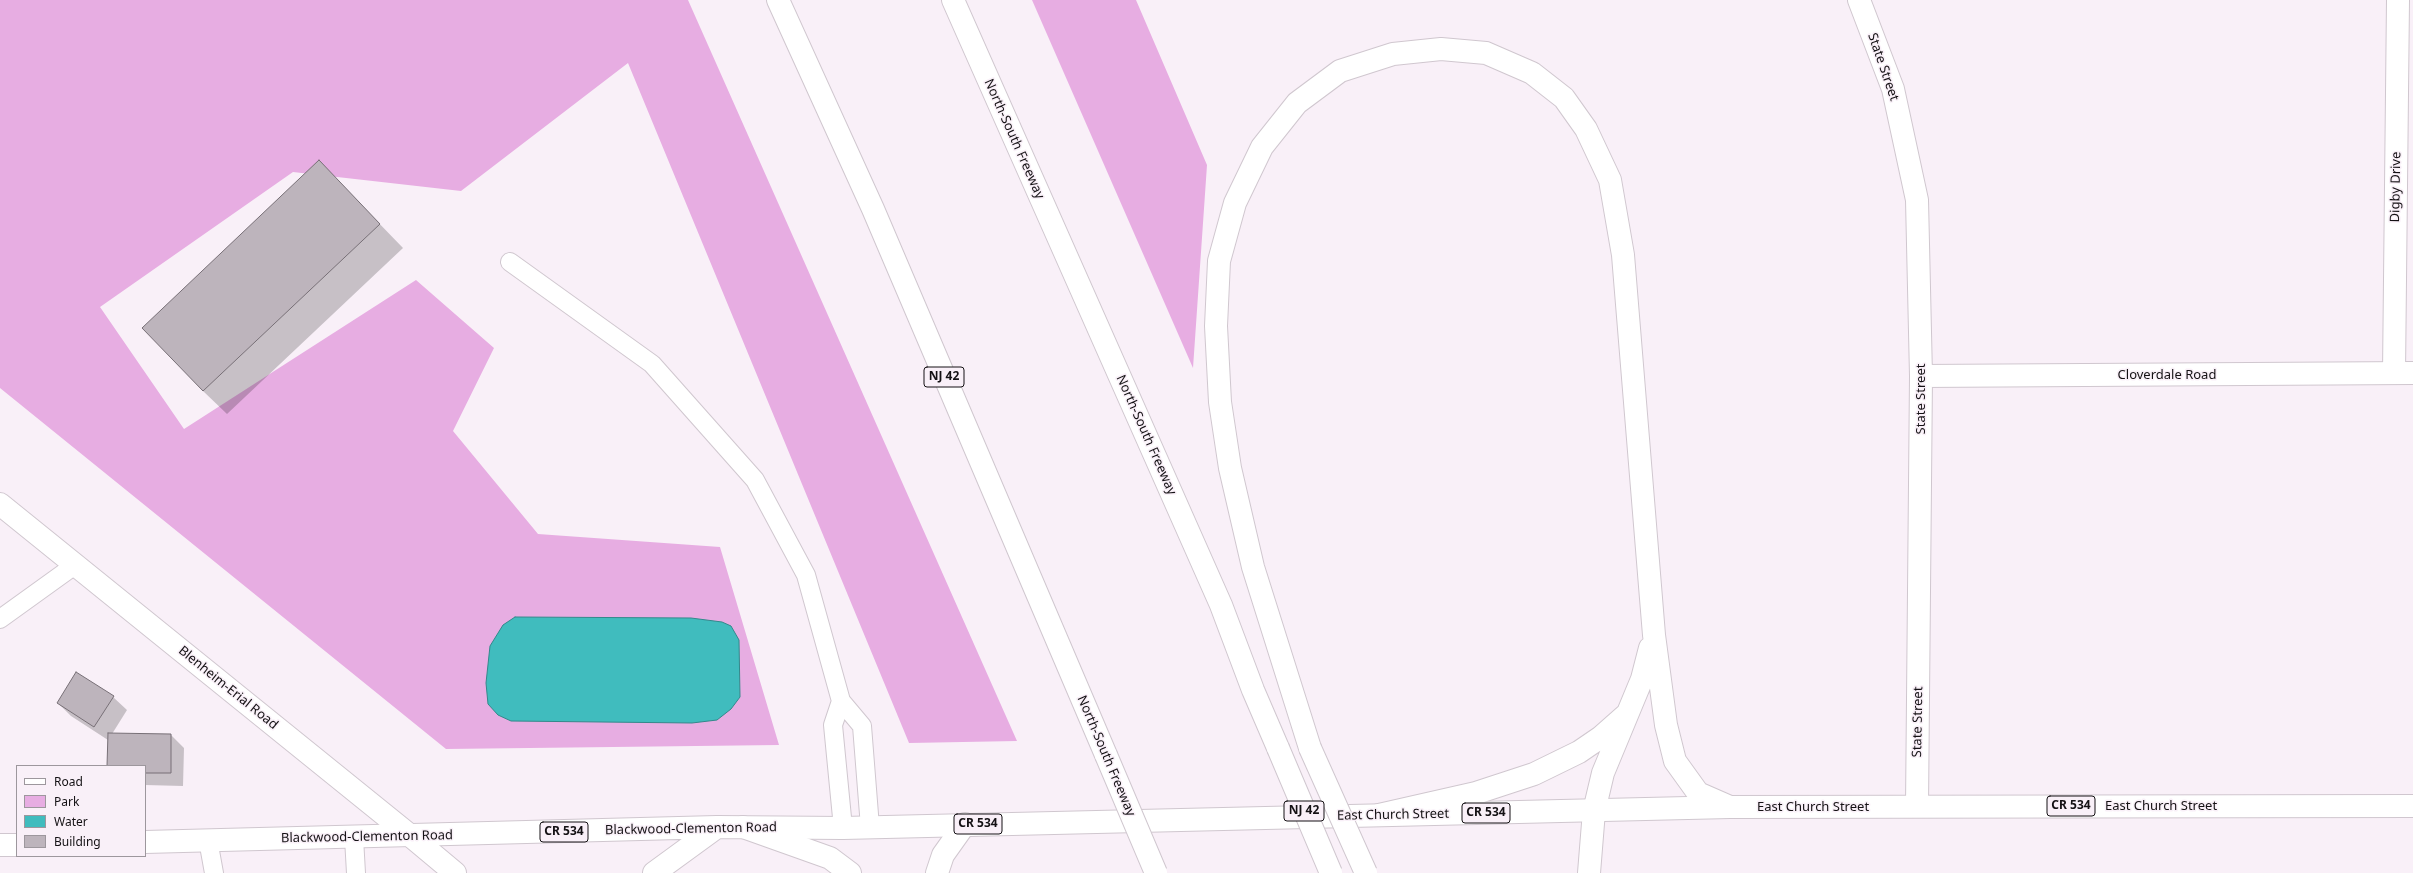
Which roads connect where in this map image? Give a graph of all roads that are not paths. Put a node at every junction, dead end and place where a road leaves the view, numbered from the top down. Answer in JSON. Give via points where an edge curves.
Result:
{"nodes":[{"id":1,"x":778,"y":0,"type":"edge"},
{"id":2,"x":953,"y":0,"type":"edge"},
{"id":3,"x":1859,"y":0,"type":"edge"},
{"id":4,"x":2398,"y":0,"type":"edge"},
{"id":5,"x":510,"y":262,"type":"dead end"},
{"id":6,"x":2404,"y":373,"type":"edge"},
{"id":7,"x":1921,"y":376,"type":"junction"},
{"id":8,"x":0,"y":504,"type":"edge"},
{"id":9,"x":75,"y":565,"type":"junction"},
{"id":10,"x":0,"y":619,"type":"edge"},
{"id":11,"x":1654,"y":635,"type":"junction"},
{"id":12,"x":841,"y":701,"type":"junction"},
{"id":13,"x":1627,"y":714,"type":"junction"},
{"id":14,"x":1917,"y":806,"type":"junction"},
{"id":15,"x":2413,"y":806,"type":"edge"},
{"id":16,"x":1730,"y":807,"type":"junction"},
{"id":17,"x":1594,"y":811,"type":"junction"},
{"id":18,"x":1379,"y":815,"type":"junction"},
{"id":19,"x":1212,"y":818,"type":"joint"},
{"id":20,"x":966,"y":824,"type":"junction"},
{"id":21,"x":716,"y":827,"type":"junction"},
{"id":22,"x":744,"y":827,"type":"junction"},
{"id":23,"x":870,"y":827,"type":"junction"},
{"id":24,"x":843,"y":828,"type":"junction"},
{"id":25,"x":412,"y":836,"type":"junction"},
{"id":26,"x":354,"y":838,"type":"junction"},
{"id":27,"x":208,"y":840,"type":"junction"},
{"id":28,"x":146,"y":842,"type":"edge"},
{"id":29,"x":0,"y":845,"type":"edge"},
{"id":30,"x":16,"y":845,"type":"edge"},
{"id":31,"x":214,"y":873,"type":"edge"},
{"id":32,"x":356,"y":873,"type":"edge"},
{"id":33,"x":455,"y":873,"type":"edge"},
{"id":34,"x":654,"y":873,"type":"edge"},
{"id":35,"x":850,"y":873,"type":"edge"},
{"id":36,"x":937,"y":873,"type":"edge"},
{"id":37,"x":1156,"y":873,"type":"edge"},
{"id":38,"x":1331,"y":873,"type":"edge"},
{"id":39,"x":1366,"y":873,"type":"edge"},
{"id":40,"x":1589,"y":873,"type":"edge"}],
"edges":[{"from":1,"to":37,"type":"main road","name":"North-South Freeway","number":"NJ 42","bridge":true,"via":[[873,209]]},
{"from":2,"to":38,"type":"main road","name":"North-South Freeway","number":"NJ 42","bridge":true,"via":[[1221,605],[1253,690]]},
{"from":3,"to":7,"type":"main road","name":"State Street","via":[[1893,89],[1917,200]]},
{"from":4,"to":6,"type":"main road","name":"Digby Drive"},
{"from":5,"to":12,"type":"lane","via":[[652,364],[755,480],[806,575]]},
{"from":6,"to":7,"type":"main road","name":"Cloverdale Road"},
{"from":7,"to":14,"type":"main road","name":"State Street"},
{"from":8,"to":9,"type":"main road","name":"Blenheim-Erial Road"},
{"from":9,"to":10,"type":"lane"},
{"from":9,"to":25,"type":"main road","name":"Blenheim-Erial Road"},
{"from":11,"to":13,"type":"main road","via":[[1642,679]]},
{"from":11,"to":16,"type":"main road","via":[[1659,682],[1675,761],[1698,793]]},
{"from":11,"to":39,"type":"main road","bridge":true,"via":[[1623,255],[1610,180],[1586,129],[1564,98],[1532,73],[1486,53],[1441,49],[1393,54],[1340,71],[1297,103],[1262,148],[1235,202],[1219,260],[1216,326],[1220,402],[1230,468],[1253,567],[1310,748]]},
{"from":12,"to":23,"type":"lane","via":[[862,726]]},
{"from":12,"to":24,"type":"lane","via":[[833,725]]},
{"from":13,"to":17,"type":"main road","via":[[1603,773]]},
{"from":13,"to":18,"type":"main road","via":[[1579,752],[1534,774],[1476,793]]},
{"from":14,"to":15,"type":"main road","name":"East Church Street","number":"CR 534"},
{"from":14,"to":16,"type":"main road","name":"East Church Street","number":"CR 534"},
{"from":16,"to":17,"type":"main road","name":"East Church Street","number":"CR 534"},
{"from":17,"to":18,"type":"main road","name":"East Church Street","number":"CR 534"},
{"from":17,"to":40,"type":"main road"},
{"from":18,"to":19,"type":"main road","name":"East Church Street","number":"CR 534"},
{"from":19,"to":20,"type":"main road","name":"Blackwood-Clementon Road","number":"CR 534"},
{"from":20,"to":23,"type":"main road","name":"Blackwood-Clementon Road","number":"CR 534"},
{"from":20,"to":36,"type":"main road","via":[[943,854]]},
{"from":21,"to":22,"type":"main road","name":"Blackwood-Clementon Road","number":"CR 534"},
{"from":21,"to":25,"type":"main road","name":"Blackwood-Clementon Road","number":"CR 534"},
{"from":21,"to":34,"type":"main road"},
{"from":22,"to":24,"type":"main road","name":"Blackwood-Clementon Road","number":"CR 534"},
{"from":22,"to":35,"type":"main road","via":[[830,858]]},
{"from":23,"to":24,"type":"main road","name":"Blackwood-Clementon Road","number":"CR 534"},
{"from":25,"to":26,"type":"main road","name":"Blackwood-Clementon Road","number":"CR 534"},
{"from":25,"to":33,"type":"main road","name":"Blenheim-Erial Road"},
{"from":26,"to":27,"type":"main road","name":"Blackwood-Clementon Road","number":"CR 534"},
{"from":26,"to":32,"type":"lane"},
{"from":27,"to":28,"type":"main road","name":"Blackwood-Clementon Road","number":"CR 534"},
{"from":27,"to":31,"type":"lane"},
{"from":29,"to":30,"type":"main road"}]}
